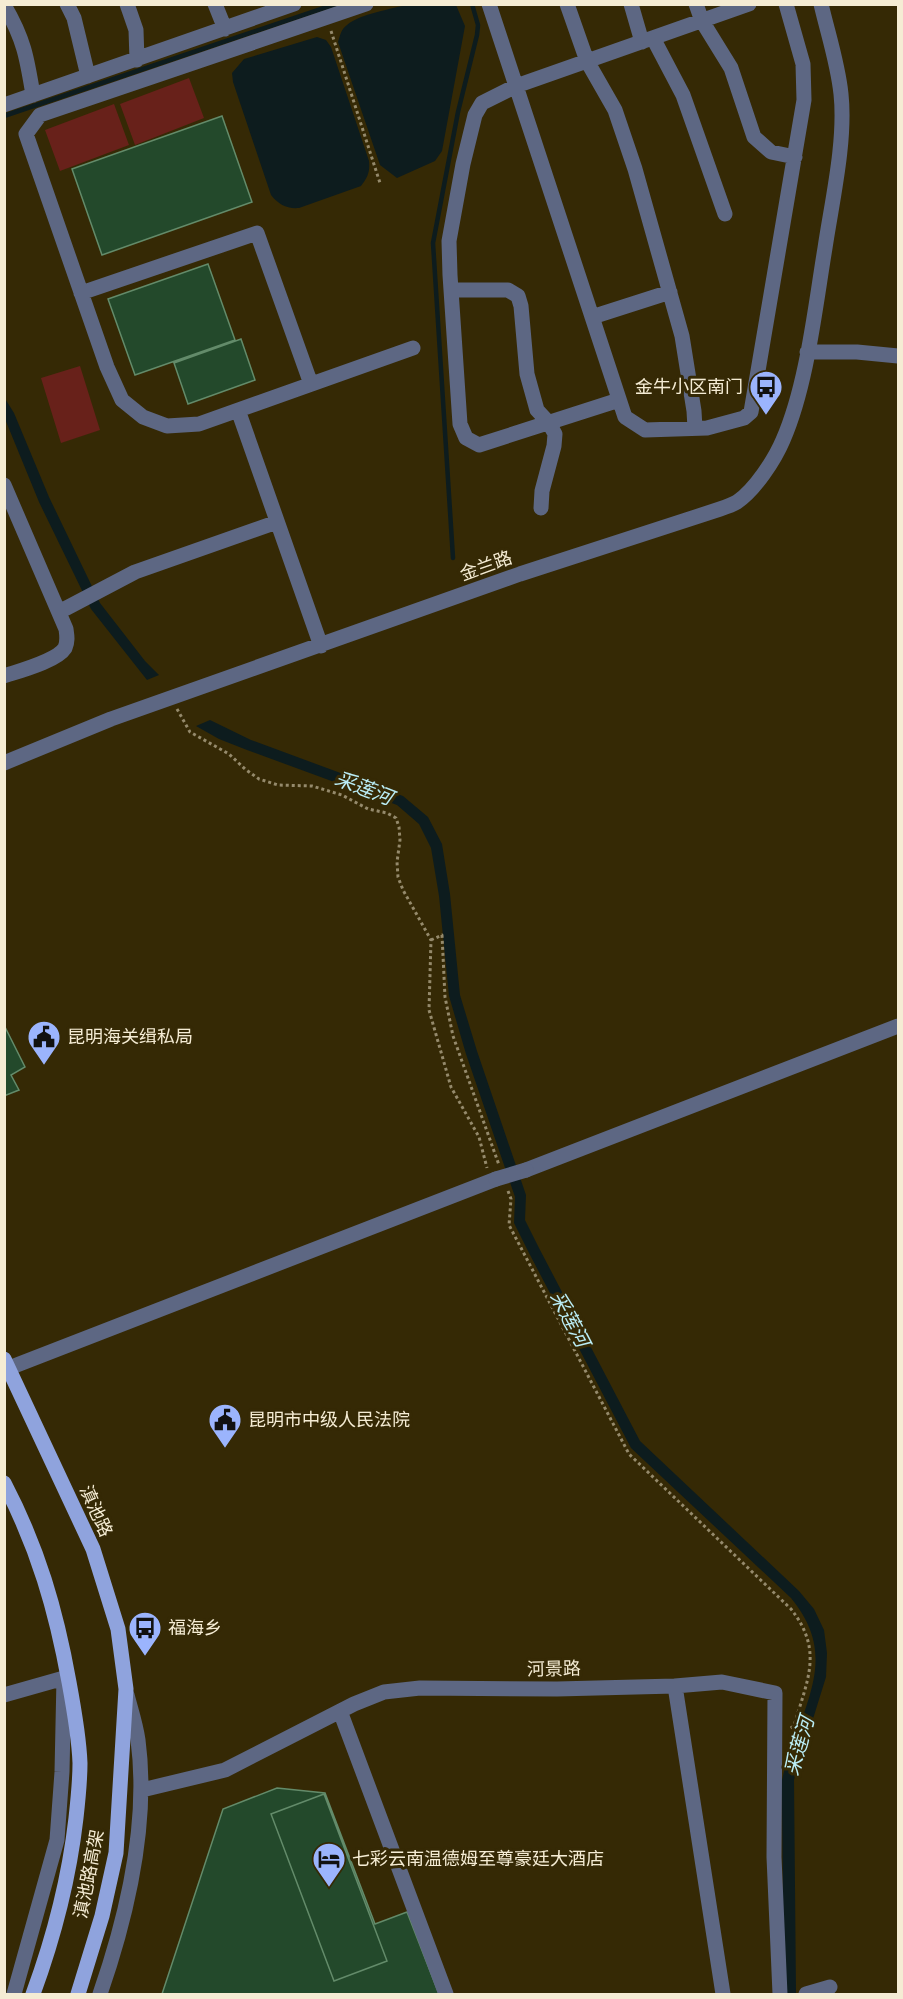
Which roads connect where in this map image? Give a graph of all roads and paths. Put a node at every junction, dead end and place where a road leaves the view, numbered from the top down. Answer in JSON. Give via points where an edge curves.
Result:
{"nodes":[{"id":1,"x":67,"y":4,"type":"edge"},
{"id":2,"x":127,"y":4,"type":"edge"},
{"id":3,"x":215,"y":4,"type":"edge"},
{"id":4,"x":366,"y":4,"type":"edge"},
{"id":5,"x":489,"y":4,"type":"edge"},
{"id":6,"x":567,"y":4,"type":"edge"},
{"id":7,"x":631,"y":4,"type":"edge"},
{"id":8,"x":696,"y":4,"type":"edge"},
{"id":9,"x":749,"y":4,"type":"edge"},
{"id":10,"x":786,"y":4,"type":"edge"},
{"id":11,"x":821,"y":4,"type":"edge"},
{"id":12,"x":4,"y":5,"type":"edge"},
{"id":13,"x":290,"y":5,"type":"edge"},
{"id":14,"x":327,"y":17,"type":"junction"},
{"id":15,"x":702,"y":21,"type":"junction"},
{"id":16,"x":225,"y":29,"type":"junction"},
{"id":17,"x":648,"y":40,"type":"junction"},
{"id":18,"x":137,"y":60,"type":"junction"},
{"id":19,"x":587,"y":61,"type":"junction"},
{"id":20,"x":88,"y":76,"type":"junction"},
{"id":21,"x":516,"y":86,"type":"junction"},
{"id":22,"x":33,"y":95,"type":"junction"},
{"id":23,"x":4,"y":105,"type":"edge"},
{"id":24,"x":795,"y":157,"type":"junction"},
{"id":25,"x":380,"y":183,"type":"dead end"},
{"id":26,"x":725,"y":214,"type":"dead end"},
{"id":27,"x":451,"y":290,"type":"junction"},
{"id":28,"x":670,"y":291,"type":"junction"},
{"id":29,"x":81,"y":293,"type":"junction"},
{"id":30,"x":592,"y":317,"type":"junction"},
{"id":31,"x":413,"y":348,"type":"dead end"},
{"id":32,"x":807,"y":351,"type":"junction"},
{"id":33,"x":898,"y":356,"type":"edge"},
{"id":34,"x":311,"y":384,"type":"junction"},
{"id":35,"x":619,"y":400,"type":"junction"},
{"id":36,"x":238,"y":410,"type":"junction"},
{"id":37,"x":549,"y":423,"type":"junction"},
{"id":38,"x":695,"y":429,"type":"junction"},
{"id":39,"x":4,"y":485,"type":"edge"},
{"id":40,"x":542,"y":508,"type":"dead end"},
{"id":41,"x":277,"y":522,"type":"junction"},
{"id":42,"x":65,"y":609,"type":"junction"},
{"id":43,"x":321,"y":646,"type":"junction"},
{"id":44,"x":4,"y":676,"type":"edge"},
{"id":45,"x":172,"y":698,"type":"junction"},
{"id":46,"x":4,"y":763,"type":"edge"},
{"id":47,"x":431,"y":940,"type":"junction"},
{"id":48,"x":898,"y":1026,"type":"edge"},
{"id":49,"x":499,"y":1179,"type":"junction"},
{"id":50,"x":7,"y":1363,"type":"edge"},
{"id":51,"x":4,"y":1483,"type":"edge"},
{"id":52,"x":63,"y":1648,"type":"junction"},
{"id":53,"x":64,"y":1678,"type":"junction"},
{"id":54,"x":675,"y":1686,"type":"junction"},
{"id":55,"x":126,"y":1689,"type":"junction"},
{"id":56,"x":4,"y":1695,"type":"edge"},
{"id":57,"x":340,"y":1712,"type":"junction"},
{"id":58,"x":774,"y":1737,"type":"junction"},
{"id":59,"x":120,"y":1757,"type":"joint"},
{"id":60,"x":142,"y":1790,"type":"junction"},
{"id":61,"x":830,"y":1987,"type":"dead end"},
{"id":62,"x":14,"y":1995,"type":"edge"},
{"id":63,"x":33,"y":1995,"type":"edge"},
{"id":64,"x":78,"y":1995,"type":"edge"},
{"id":65,"x":100,"y":1995,"type":"edge"},
{"id":66,"x":446,"y":1995,"type":"edge"},
{"id":67,"x":723,"y":1995,"type":"edge"},
{"id":68,"x":780,"y":1995,"type":"edge"},
{"id":69,"x":806,"y":1995,"type":"edge"}],
"edges":[{"from":1,"to":20,"type":"street"},
{"from":2,"to":18,"type":"street","via":[[136,30]]},
{"from":3,"to":16,"type":"street"},
{"from":4,"to":14,"type":"street"},
{"from":5,"to":21,"type":"street"},
{"from":6,"to":19,"type":"street"},
{"from":7,"to":17,"type":"street"},
{"from":8,"to":15,"type":"street"},
{"from":9,"to":15,"type":"street"},
{"from":10,"to":24,"type":"street","via":[[803,64],[804,100]]},
{"from":11,"to":32,"type":"street","name":"金兰路","via":[[841,94],[841,128],[836,181]]},
{"from":12,"to":22,"type":"street","via":[[27,54]]},
{"from":13,"to":16,"type":"street"},
{"from":14,"to":25,"type":"path"},
{"from":14,"to":29,"type":"street","via":[[40,115],[26,134]]},
{"from":15,"to":17,"type":"street"},
{"from":15,"to":24,"type":"street","via":[[731,68],[754,137],[771,152]]},
{"from":16,"to":18,"type":"street"},
{"from":17,"to":19,"type":"street"},
{"from":17,"to":26,"type":"street","via":[[683,95]]},
{"from":18,"to":20,"type":"street"},
{"from":19,"to":21,"type":"street"},
{"from":19,"to":28,"type":"street","via":[[615,110]]},
{"from":20,"to":22,"type":"street"},
{"from":21,"to":27,"type":"street","via":[[482,103],[475,115],[449,241]]},
{"from":21,"to":30,"type":"street"},
{"from":22,"to":23,"type":"street"},
{"from":24,"to":38,"type":"street","via":[[751,412],[744,418]]},
{"from":27,"to":37,"type":"street","via":[[508,290],[518,296],[527,374],[537,410]]},
{"from":27,"to":37,"type":"street","via":[[460,424],[466,438],[479,445]]},
{"from":28,"to":30,"type":"street"},
{"from":28,"to":38,"type":"street","via":[[682,336]]},
{"from":29,"to":34,"type":"street","via":[[257,233]]},
{"from":29,"to":36,"type":"street","via":[[122,400],[144,417],[167,426],[199,424]]},
{"from":30,"to":35,"type":"street"},
{"from":31,"to":34,"type":"street"},
{"from":32,"to":33,"type":"street"},
{"from":32,"to":43,"type":"street","name":"金兰路","via":[[797,400],[783,440],[771,463],[738,501]]},
{"from":34,"to":36,"type":"street"},
{"from":35,"to":37,"type":"street"},
{"from":35,"to":38,"type":"street","via":[[625,417],[645,430]]},
{"from":36,"to":41,"type":"street"},
{"from":37,"to":40,"type":"street","via":[[555,434]]},
{"from":39,"to":42,"type":"street"},
{"from":41,"to":42,"type":"street","via":[[135,572]]},
{"from":41,"to":43,"type":"street"},
{"from":42,"to":44,"type":"street","via":[[68,640],[64,650],[56,657]]},
{"from":43,"to":45,"type":"street","name":"金兰路"},
{"from":45,"to":46,"type":"street","name":"金兰路"},
{"from":45,"to":47,"type":"path","via":[[190,732],[229,754],[259,779],[278,785],[312,786],[396,818],[400,840],[398,877]]},
{"from":47,"to":49,"type":"path","via":[[429,1010],[451,1087]]},
{"from":47,"to":49,"type":"path","via":[[442,935],[453,1036]]},
{"from":48,"to":49,"type":"street","bridge":true},
{"from":49,"to":50,"type":"street"},
{"from":49,"to":58,"type":"path","via":[[511,1199],[509,1225],[629,1454],[802,1623],[811,1652],[810,1672],[794,1726]]},
{"from":50,"to":55,"type":"main road","name":"滇池路","via":[[93,1549],[118,1629]]},
{"from":51,"to":52,"type":"main road","via":[[36,1552]]},
{"from":52,"to":53,"type":"street"},
{"from":52,"to":63,"type":"main road","name":"滇池路高架","via":[[80,1764],[72,1857],[50,1948]]},
{"from":53,"to":56,"type":"street"},
{"from":53,"to":62,"type":"street","via":[[57,1840]]},
{"from":54,"to":57,"type":"street","name":"河景路","via":[[420,1688],[384,1692]]},
{"from":54,"to":58,"type":"street","name":"河景路","via":[[722,1682],[775,1693]]},
{"from":54,"to":67,"type":"street"},
{"from":55,"to":59,"type":"main road","name":"滇池路"},
{"from":55,"to":60,"type":"street","name":"滇池路","via":[[138,1739]]},
{"from":57,"to":60,"type":"street","name":"河景路","via":[[225,1770]]},
{"from":57,"to":66,"type":"street"},
{"from":58,"to":68,"type":"street"},
{"from":59,"to":64,"type":"main road","name":"滇池路高架","via":[[116,1853]]},
{"from":60,"to":65,"type":"street","name":"滇池路","via":[[130,1888]]},
{"from":61,"to":69,"type":"street"}]}
